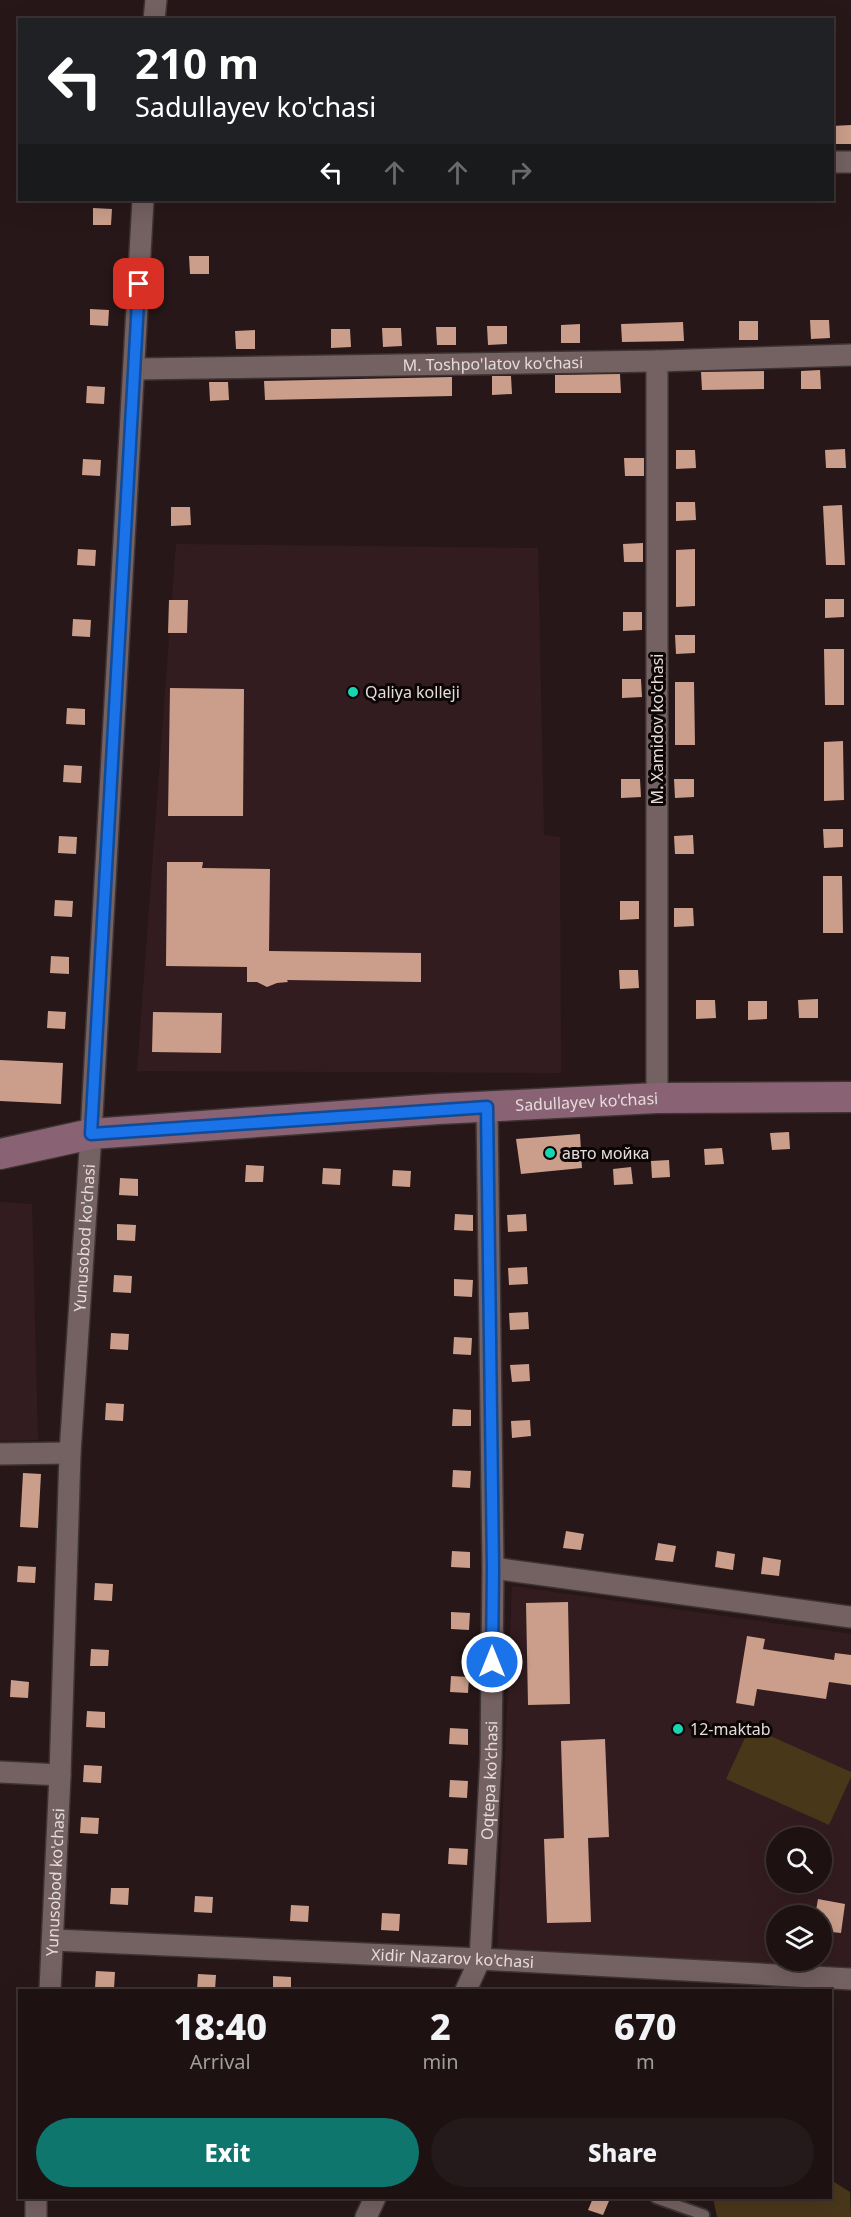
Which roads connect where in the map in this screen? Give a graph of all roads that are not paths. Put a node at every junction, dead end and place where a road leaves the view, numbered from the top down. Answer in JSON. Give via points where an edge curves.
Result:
{"nodes":[{"id":1,"x":156,"y":0,"type":"edge"},
{"id":2,"x":154,"y":18,"type":"edge"},
{"id":3,"x":834,"y":162,"type":"edge"},
{"id":4,"x":851,"y":162,"type":"edge"},
{"id":5,"x":143,"y":201,"type":"edge"},
{"id":6,"x":851,"y":355,"type":"edge"},
{"id":7,"x":657,"y":361,"type":"junction"},
{"id":8,"x":135,"y":369,"type":"junction"},
{"id":9,"x":851,"y":1097,"type":"edge"},
{"id":10,"x":657,"y":1098,"type":"junction"},
{"id":11,"x":487,"y":1107,"type":"junction"},
{"id":12,"x":91,"y":1134,"type":"junction"},
{"id":13,"x":0,"y":1154,"type":"edge"},
{"id":14,"x":70,"y":1453,"type":"junction"},
{"id":15,"x":0,"y":1454,"type":"edge"},
{"id":16,"x":493,"y":1568,"type":"junction"},
{"id":17,"x":851,"y":1617,"type":"edge"},
{"id":18,"x":0,"y":1772,"type":"edge"},
{"id":19,"x":60,"y":1775,"type":"junction"},
{"id":20,"x":54,"y":1940,"type":"junction"},
{"id":21,"x":480,"y":1959,"type":"junction"},
{"id":22,"x":851,"y":1979,"type":"edge"},
{"id":23,"x":50,"y":1989,"type":"edge"},
{"id":24,"x":466,"y":1989,"type":"edge"},
{"id":25,"x":36,"y":2199,"type":"edge"},
{"id":26,"x":375,"y":2199,"type":"edge"},
{"id":27,"x":660,"y":2199,"type":"edge"},
{"id":28,"x":704,"y":2215,"type":"dead end"},
{"id":29,"x":36,"y":2217,"type":"edge"},
{"id":30,"x":366,"y":2217,"type":"edge"}],
"edges":[{"from":1,"to":2,"type":"street"},
{"from":3,"to":4,"type":"street"},
{"from":5,"to":8,"type":"street","name":"Yunusobod ko'chasi"},
{"from":6,"to":7,"type":"street","name":"M. Toshpo'latov ko'chasi"},
{"from":7,"to":8,"type":"street","name":"M. Toshpo'latov ko'chasi"},
{"from":7,"to":10,"type":"street","name":"M. Xamidov ko'chasi"},
{"from":8,"to":12,"type":"street","name":"Yunusobod ko'chasi"},
{"from":9,"to":10,"type":"main road","name":"Sadullayev ko'chasi"},
{"from":10,"to":11,"type":"main road","name":"Sadullayev ko'chasi"},
{"from":11,"to":12,"type":"main road","name":"Sadullayev ko'chasi"},
{"from":11,"to":16,"type":"street","name":"Oqtepa ko'chasi"},
{"from":12,"to":13,"type":"main road","name":"Sadullayev ko'chasi"},
{"from":12,"to":14,"type":"street","name":"Yunusobod ko'chasi"},
{"from":14,"to":15,"type":"street"},
{"from":14,"to":19,"type":"street","name":"Yunusobod ko'chasi"},
{"from":16,"to":17,"type":"street"},
{"from":16,"to":21,"type":"street","name":"Oqtepa ko'chasi","via":[[491,1756]]},
{"from":18,"to":19,"type":"street"},
{"from":19,"to":20,"type":"street","name":"Yunusobod ko'chasi"},
{"from":20,"to":21,"type":"street","name":"Xidir Nazarov ko'chasi"},
{"from":20,"to":23,"type":"street","name":"Yunusobod ko'chasi"},
{"from":21,"to":22,"type":"street","name":"Xidir Nazarov ko'chasi"},
{"from":21,"to":24,"type":"street","name":"Oqtepa ko'chasi"},
{"from":25,"to":29,"type":"street"},
{"from":26,"to":30,"type":"street"},
{"from":27,"to":28,"type":"lane"}]}
